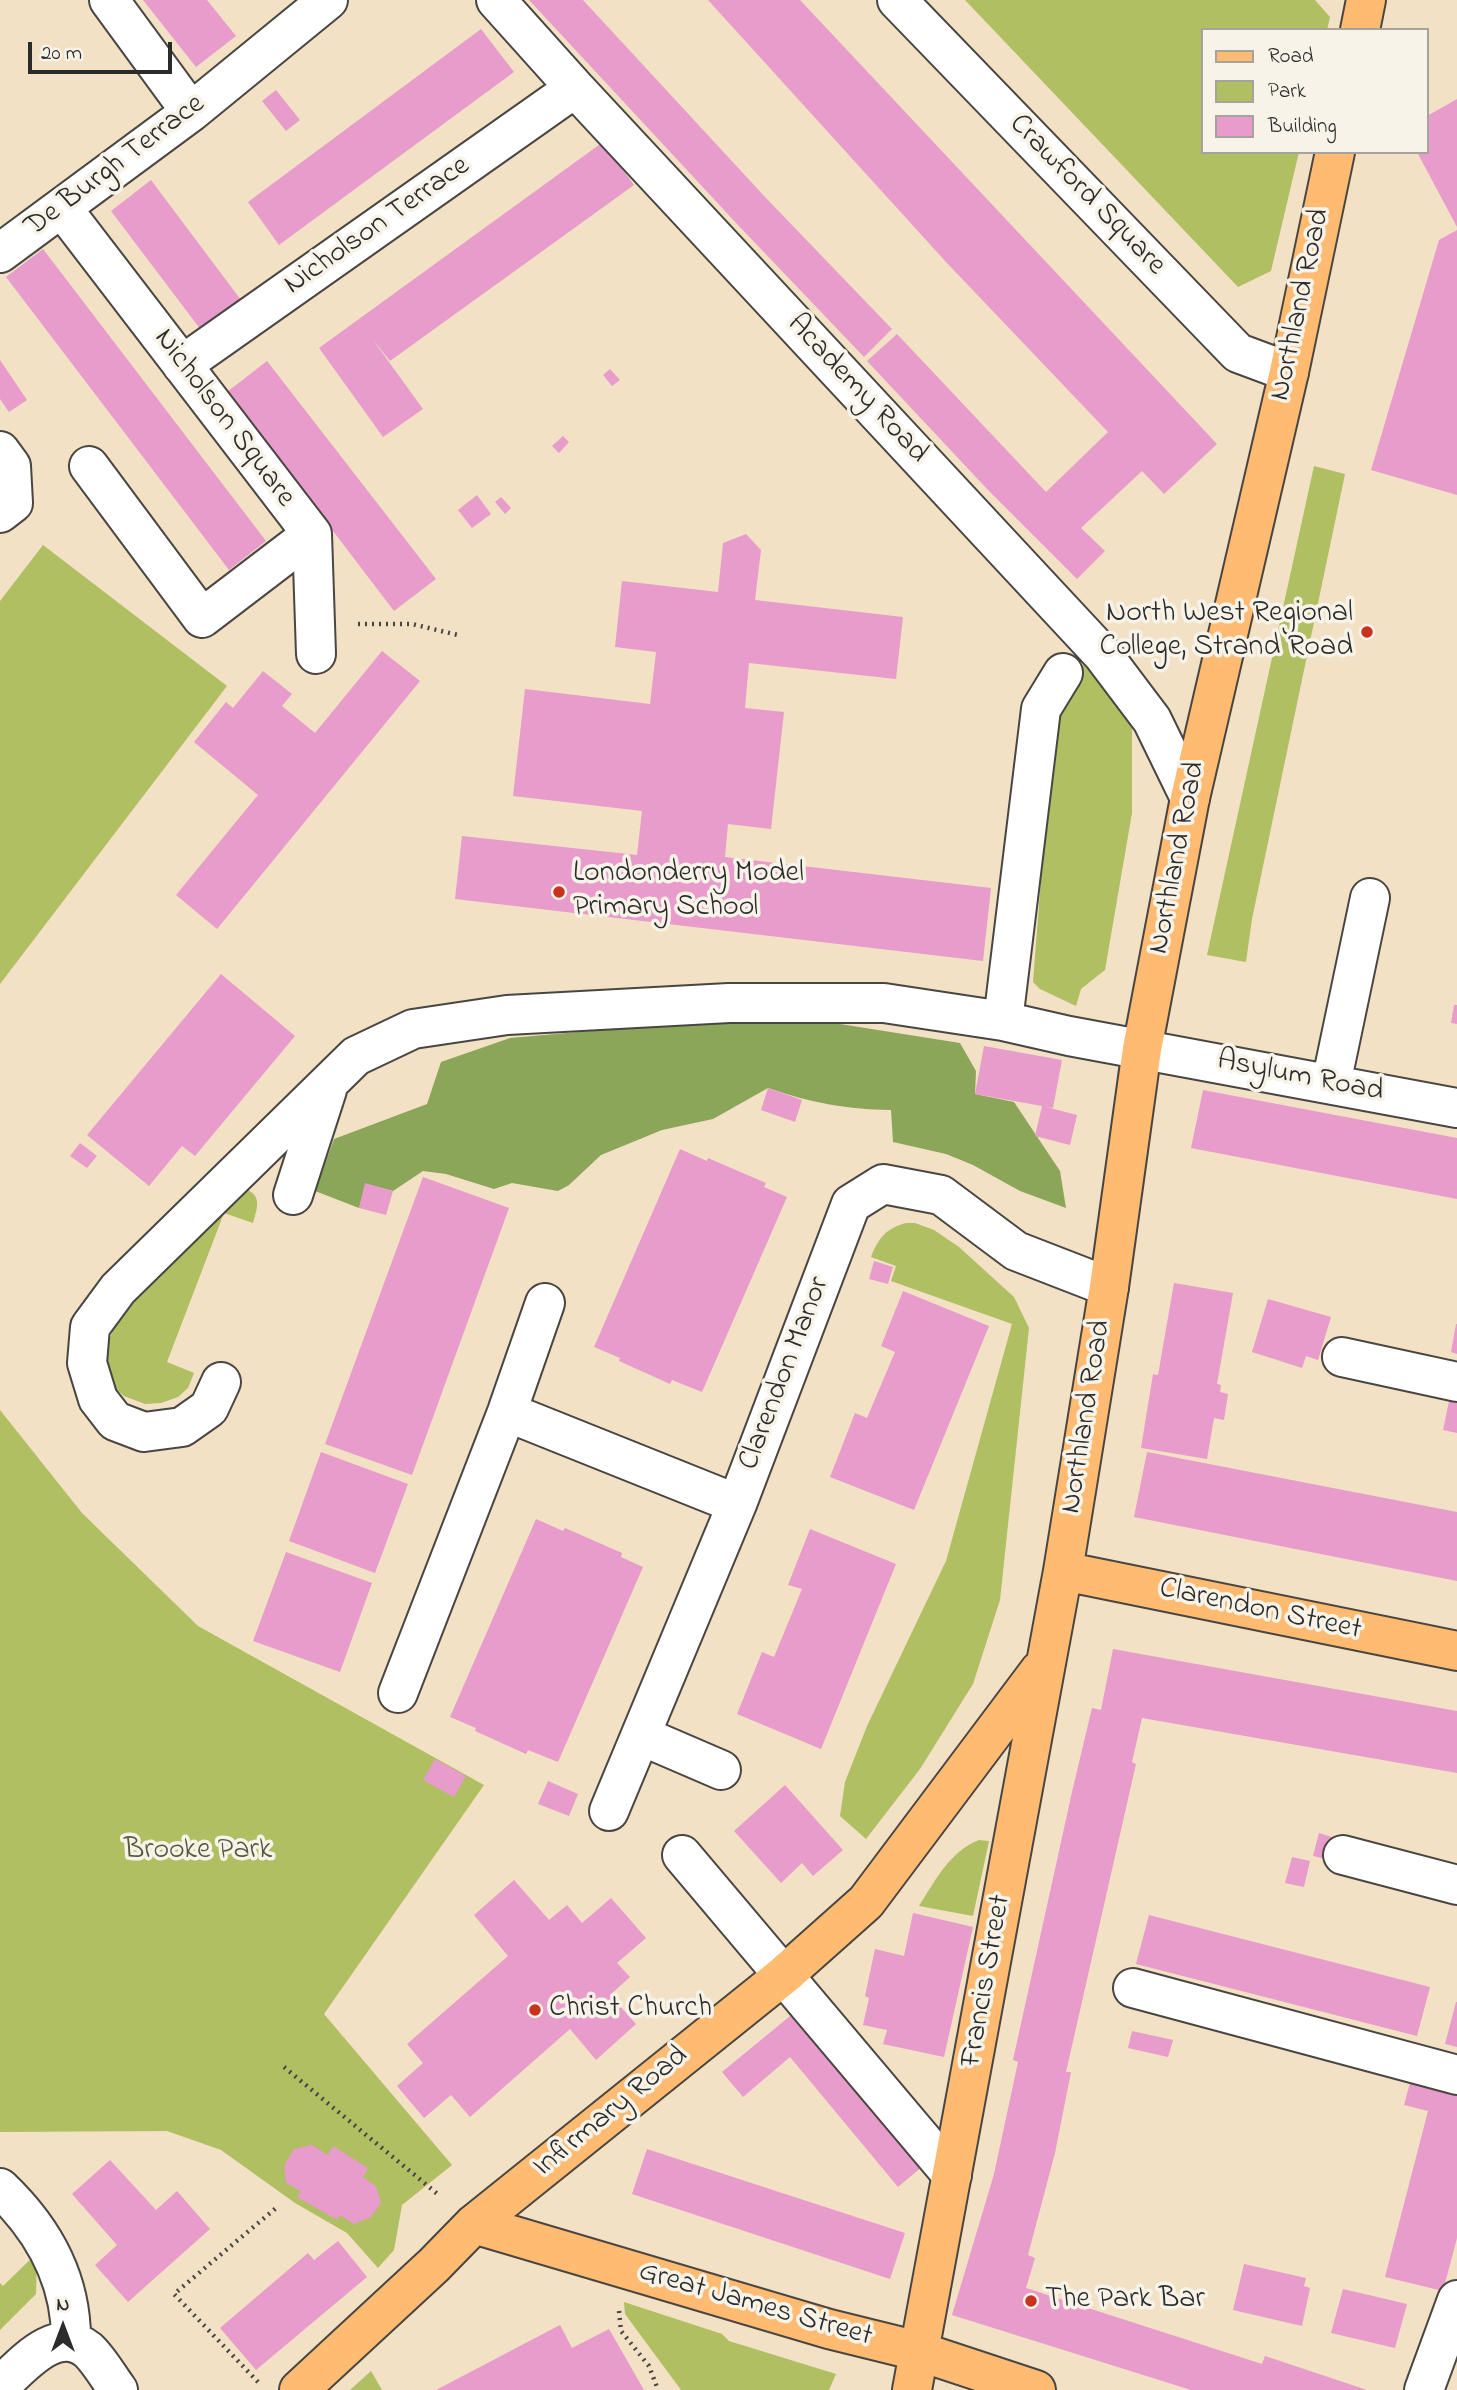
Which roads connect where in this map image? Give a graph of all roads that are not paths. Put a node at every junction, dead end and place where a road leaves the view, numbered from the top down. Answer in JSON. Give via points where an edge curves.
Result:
{"nodes":[{"id":1,"x":109,"y":0,"type":"edge"},
{"id":2,"x":328,"y":0,"type":"edge"},
{"id":3,"x":496,"y":0,"type":"edge"},
{"id":4,"x":897,"y":0,"type":"edge"},
{"id":5,"x":1366,"y":0,"type":"edge"},
{"id":6,"x":1360,"y":28,"type":"edge"},
{"id":7,"x":575,"y":88,"type":"junction"},
{"id":8,"x":191,"y":112,"type":"junction"},
{"id":9,"x":1335,"y":154,"type":"edge"},
{"id":10,"x":62,"y":208,"type":"junction"},
{"id":11,"x":0,"y":253,"type":"edge"},
{"id":12,"x":182,"y":365,"type":"junction"},
{"id":13,"x":1289,"y":372,"type":"junction"},
{"id":14,"x":0,"y":451,"type":"edge"},
{"id":15,"x":89,"y":466,"type":"dead end"},
{"id":16,"x":0,"y":513,"type":"edge"},
{"id":17,"x":312,"y":534,"type":"junction"},
{"id":18,"x":316,"y":639,"type":"road end"},
{"id":19,"x":1063,"y":673,"type":"dead end"},
{"id":20,"x":1190,"y":798,"type":"junction"},
{"id":21,"x":1370,"y":898,"type":"dead end"},
{"id":22,"x":1003,"y":1021,"type":"junction"},
{"id":23,"x":1142,"y":1049,"type":"junction"},
{"id":24,"x":1331,"y":1084,"type":"junction"},
{"id":25,"x":329,"y":1085,"type":"junction"},
{"id":26,"x":1457,"y":1108,"type":"edge"},
{"id":27,"x":293,"y":1195,"type":"dead end"},
{"id":28,"x":1109,"y":1287,"type":"junction"},
{"id":29,"x":545,"y":1303,"type":"dead end"},
{"id":30,"x":1342,"y":1357,"type":"dead end"},
{"id":31,"x":221,"y":1382,"type":"dead end"},
{"id":32,"x":1457,"y":1382,"type":"edge"},
{"id":33,"x":507,"y":1412,"type":"junction"},
{"id":34,"x":737,"y":1504,"type":"junction"},
{"id":35,"x":1063,"y":1571,"type":"junction"},
{"id":36,"x":1457,"y":1651,"type":"edge"},
{"id":37,"x":1045,"y":1663,"type":"junction"},
{"id":38,"x":398,"y":1693,"type":"dead end"},
{"id":39,"x":642,"y":1736,"type":"junction"},
{"id":40,"x":721,"y":1770,"type":"dead end"},
{"id":41,"x":610,"y":1811,"type":"dead end"},
{"id":42,"x":682,"y":1855,"type":"dead end"},
{"id":43,"x":1343,"y":1855,"type":"dead end"},
{"id":44,"x":1457,"y":1885,"type":"edge"},
{"id":45,"x":784,"y":1975,"type":"junction"},
{"id":46,"x":1133,"y":1988,"type":"dead end"},
{"id":47,"x":1457,"y":2075,"type":"edge"},
{"id":48,"x":952,"y":2175,"type":"junction"},
{"id":49,"x":0,"y":2188,"type":"edge"},
{"id":50,"x":474,"y":2224,"type":"junction"},
{"id":51,"x":1457,"y":2300,"type":"edge"},
{"id":52,"x":71,"y":2342,"type":"junction"},
{"id":53,"x":918,"y":2351,"type":"junction"},
{"id":54,"x":0,"y":2386,"type":"edge"},
{"id":55,"x":118,"y":2390,"type":"edge"},
{"id":56,"x":299,"y":2390,"type":"edge"},
{"id":57,"x":912,"y":2390,"type":"edge"},
{"id":58,"x":1036,"y":2390,"type":"edge"},
{"id":59,"x":1424,"y":2390,"type":"edge"}],
"edges":[{"from":1,"to":8,"type":"street"},
{"from":2,"to":8,"type":"street","name":"De Burgh Terrace"},
{"from":3,"to":7,"type":"street","name":"Academy Road"},
{"from":4,"to":13,"type":"street","name":"Crawford Square","via":[[1238,353]]},
{"from":5,"to":6,"type":"main road"},
{"from":7,"to":12,"type":"street","name":"Nicholson Terrace"},
{"from":7,"to":20,"type":"street","name":"Academy Road","via":[[1103,655],[1152,720]]},
{"from":8,"to":10,"type":"street","name":"De Burgh Terrace"},
{"from":9,"to":13,"type":"main road","name":"Northland Road"},
{"from":10,"to":11,"type":"street","name":"De Burgh Terrace"},
{"from":10,"to":12,"type":"street","name":"Nicholson Square"},
{"from":12,"to":17,"type":"street","name":"Nicholson Square"},
{"from":13,"to":20,"type":"main road","name":"Northland Road"},
{"from":14,"to":16,"type":"street","via":[[11,466],[13,503]]},
{"from":15,"to":17,"type":"street","via":[[202,618]]},
{"from":17,"to":18,"type":"street","name":"Nicholson Square"},
{"from":19,"to":22,"type":"street","via":[[1041,709]]},
{"from":20,"to":23,"type":"main road","name":"Northland Road"},
{"from":21,"to":24,"type":"street"},
{"from":22,"to":23,"type":"street","name":"Asylum Road"},
{"from":22,"to":25,"type":"street","name":"Asylum Road","via":[[884,1003],[729,1003],[507,1015],[413,1029],[356,1056]]},
{"from":23,"to":24,"type":"street","name":"Asylum Road"},
{"from":23,"to":28,"type":"main road","name":"Northland Road"},
{"from":24,"to":26,"type":"street","name":"Asylum Road"},
{"from":25,"to":27,"type":"street"},
{"from":25,"to":31,"type":"street","name":"Asylum Road","via":[[118,1289],[90,1327],[87,1363],[98,1399],[116,1421],[144,1433],[182,1427],[209,1408]]},
{"from":28,"to":34,"type":"street","name":"Clarendon Manor","via":[[1016,1251],[941,1195],[883,1184],[851,1204]]},
{"from":28,"to":35,"type":"main road","name":"Northland Road"},
{"from":29,"to":33,"type":"street"},
{"from":30,"to":32,"type":"street"},
{"from":33,"to":34,"type":"street"},
{"from":33,"to":38,"type":"street"},
{"from":34,"to":39,"type":"street","name":"Clarendon Manor"},
{"from":35,"to":36,"type":"main road","name":"Clarendon Street"},
{"from":35,"to":37,"type":"main road","name":"Francis Street"},
{"from":37,"to":45,"type":"main road","name":"Infirmary Road","via":[[866,1902]]},
{"from":37,"to":48,"type":"main road","name":"Francis Street"},
{"from":39,"to":40,"type":"street"},
{"from":39,"to":41,"type":"street","name":"Clarendon Manor"},
{"from":42,"to":45,"type":"street"},
{"from":43,"to":44,"type":"street"},
{"from":45,"to":48,"type":"street"},
{"from":45,"to":50,"type":"main road","name":"Infirmary Road"},
{"from":46,"to":47,"type":"street"},
{"from":48,"to":53,"type":"main road","name":"Francis Street"},
{"from":49,"to":52,"type":"street","via":[[24,2211],[51,2249],[71,2322]]},
{"from":50,"to":53,"type":"main road","name":"Great James Street"},
{"from":50,"to":56,"type":"main road","name":"Infirmary Road"},
{"from":51,"to":59,"type":"street"},
{"from":52,"to":54,"type":"street","via":[[50,2344]]},
{"from":52,"to":55,"type":"street","via":[[88,2350]]},
{"from":53,"to":57,"type":"main road","name":"Francis Street"},
{"from":53,"to":58,"type":"main road","name":"Great James Street"}]}
